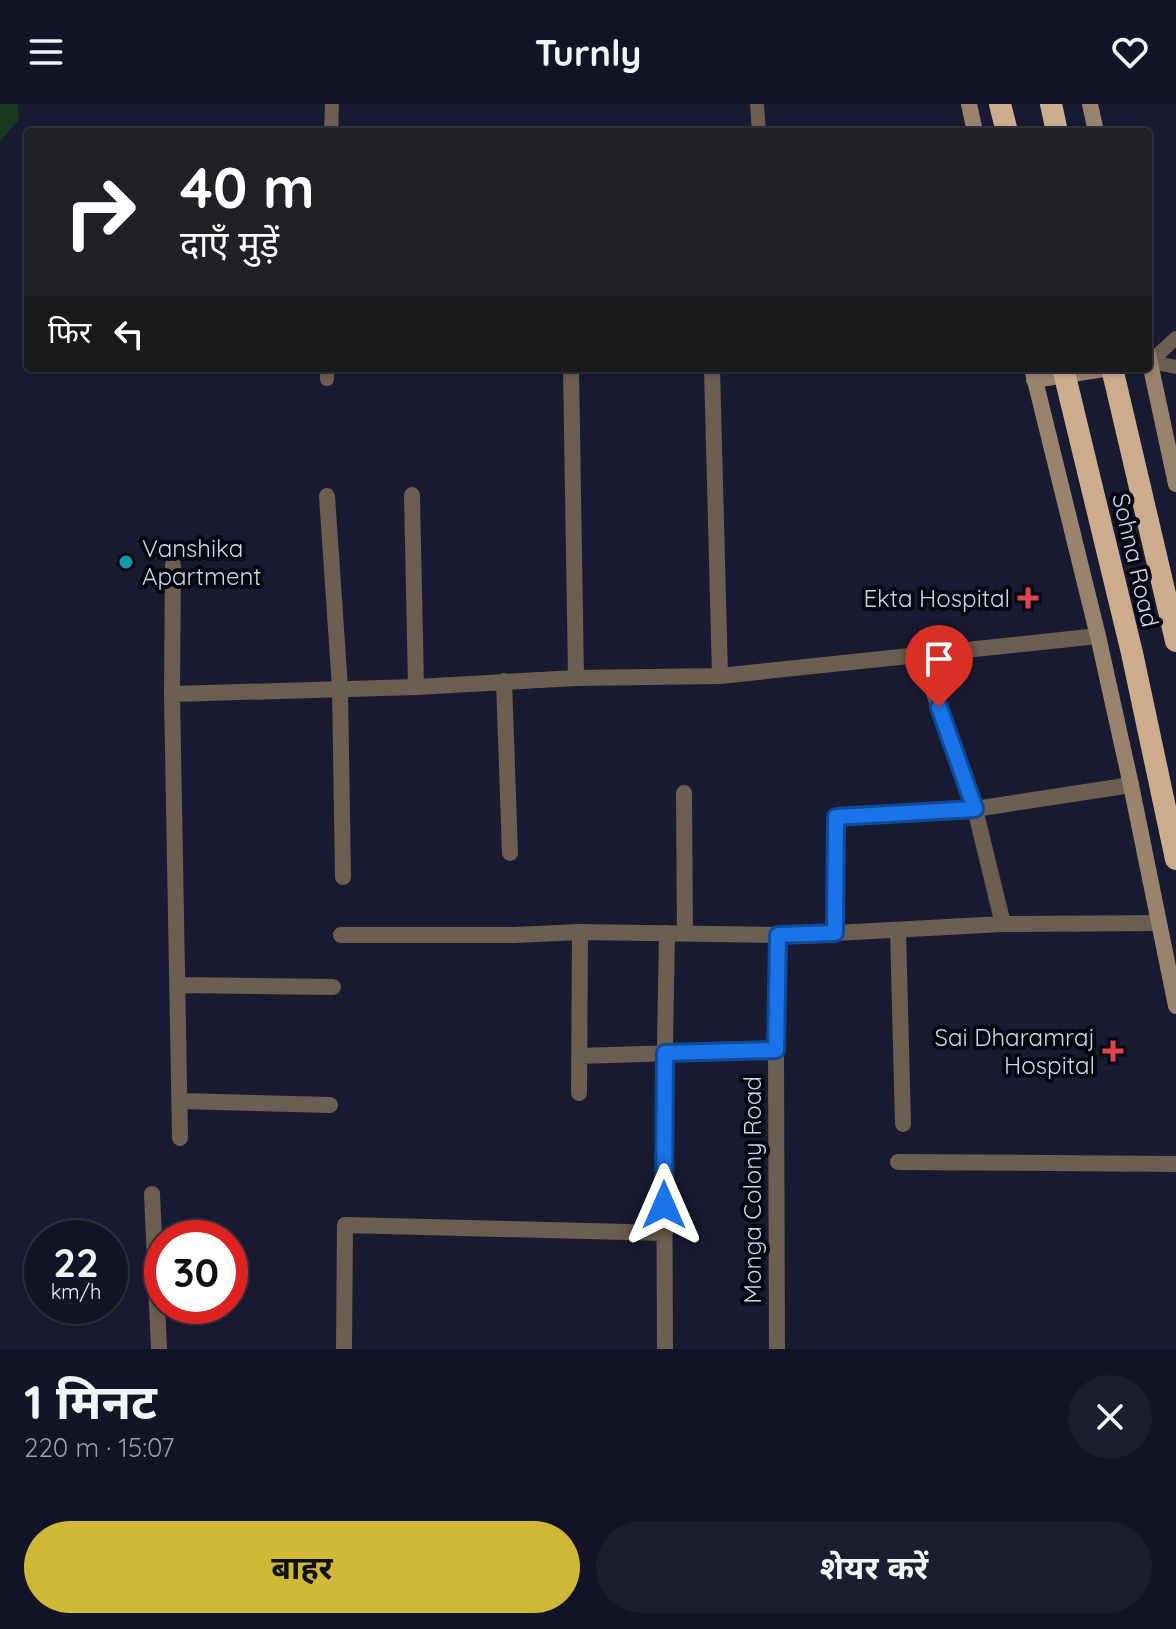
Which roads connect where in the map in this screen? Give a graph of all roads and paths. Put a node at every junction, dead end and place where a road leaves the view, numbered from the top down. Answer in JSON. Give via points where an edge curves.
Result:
{"nodes":[{"id":1,"x":332,"y":104,"type":"edge"},
{"id":2,"x":757,"y":104,"type":"edge"},
{"id":3,"x":969,"y":104,"type":"edge"},
{"id":4,"x":1000,"y":104,"type":"edge"},
{"id":5,"x":1051,"y":104,"type":"edge"},
{"id":6,"x":1090,"y":104,"type":"edge"},
{"id":7,"x":331,"y":128,"type":"edge"},
{"id":8,"x":759,"y":128,"type":"edge"},
{"id":9,"x":974,"y":128,"type":"edge"},
{"id":10,"x":1006,"y":128,"type":"edge"},
{"id":11,"x":1056,"y":128,"type":"edge"},
{"id":12,"x":1095,"y":128,"type":"edge"},
{"id":13,"x":1176,"y":338,"type":"edge"},
{"id":14,"x":1152,"y":357,"type":"edge"},
{"id":15,"x":1152,"y":360,"type":"edge"},
{"id":16,"x":1176,"y":367,"type":"edge"},
{"id":17,"x":571,"y":372,"type":"edge"},
{"id":18,"x":712,"y":372,"type":"edge"},
{"id":19,"x":1064,"y":372,"type":"edge"},
{"id":20,"x":1152,"y":372,"type":"edge"},
{"id":21,"x":1033,"y":374,"type":"edge"},
{"id":22,"x":1113,"y":375,"type":"edge"},
{"id":23,"x":1176,"y":484,"type":"edge"},
{"id":24,"x":412,"y":495,"type":"dead end"},
{"id":25,"x":327,"y":496,"type":"dead end"},
{"id":26,"x":173,"y":565,"type":"dead end"},
{"id":27,"x":1098,"y":636,"type":"junction"},
{"id":28,"x":1176,"y":641,"type":"edge"},
{"id":29,"x":921,"y":656,"type":"junction"},
{"id":30,"x":720,"y":676,"type":"junction"},
{"id":31,"x":576,"y":678,"type":"junction"},
{"id":32,"x":504,"y":681,"type":"junction"},
{"id":33,"x":416,"y":687,"type":"junction"},
{"id":34,"x":340,"y":688,"type":"junction"},
{"id":35,"x":172,"y":694,"type":"junction"},
{"id":36,"x":1131,"y":785,"type":"junction"},
{"id":37,"x":684,"y":793,"type":"dead end"},
{"id":38,"x":975,"y":809,"type":"junction"},
{"id":39,"x":510,"y":853,"type":"dead end"},
{"id":40,"x":1176,"y":859,"type":"edge"},
{"id":41,"x":343,"y":877,"type":"dead end"},
{"id":42,"x":1158,"y":923,"type":"junction"},
{"id":43,"x":1003,"y":924,"type":"junction"},
{"id":44,"x":898,"y":930,"type":"junction"},
{"id":45,"x":580,"y":932,"type":"junction"},
{"id":46,"x":667,"y":933,"type":"junction"},
{"id":47,"x":685,"y":933,"type":"junction"},
{"id":48,"x":835,"y":933,"type":"junction"},
{"id":49,"x":341,"y":935,"type":"dead end"},
{"id":50,"x":778,"y":935,"type":"junction"},
{"id":51,"x":178,"y":985,"type":"junction"},
{"id":52,"x":333,"y":987,"type":"dead end"},
{"id":53,"x":1176,"y":1006,"type":"edge"},
{"id":54,"x":776,"y":1050,"type":"junction"},
{"id":55,"x":665,"y":1053,"type":"junction"},
{"id":56,"x":579,"y":1056,"type":"junction"},
{"id":57,"x":579,"y":1093,"type":"dead end"},
{"id":58,"x":180,"y":1101,"type":"junction"},
{"id":59,"x":330,"y":1105,"type":"dead end"},
{"id":60,"x":903,"y":1124,"type":"dead end"},
{"id":61,"x":180,"y":1138,"type":"dead end"},
{"id":62,"x":898,"y":1162,"type":"dead end"},
{"id":63,"x":1176,"y":1164,"type":"edge"},
{"id":64,"x":152,"y":1194,"type":"dead end"},
{"id":65,"x":665,"y":1233,"type":"junction"},
{"id":66,"x":159,"y":1349,"type":"edge"},
{"id":67,"x":344,"y":1349,"type":"edge"},
{"id":68,"x":665,"y":1349,"type":"edge"},
{"id":69,"x":777,"y":1349,"type":"edge"}],
"edges":[{"from":1,"to":7,"type":"lane"},
{"from":2,"to":8,"type":"lane"},
{"from":3,"to":9,"type":"main road"},
{"from":4,"to":10,"type":"highway"},
{"from":5,"to":11,"type":"highway"},
{"from":6,"to":12,"type":"main road"},
{"from":13,"to":14,"type":"lane"},
{"from":15,"to":16,"type":"lane"},
{"from":17,"to":31,"type":"street"},
{"from":18,"to":30,"type":"street"},
{"from":19,"to":40,"type":"highway","name":"Sohna Road","bridge":true},
{"from":20,"to":23,"type":"main road"},
{"from":21,"to":22,"type":"main road"},
{"from":21,"to":27,"type":"main road"},
{"from":22,"to":28,"type":"highway","name":"Sohna Road"},
{"from":24,"to":33,"type":"street"},
{"from":25,"to":34,"type":"street"},
{"from":26,"to":35,"type":"street"},
{"from":27,"to":29,"type":"street"},
{"from":27,"to":36,"type":"main road"},
{"from":29,"to":30,"type":"street"},
{"from":29,"to":38,"type":"street"},
{"from":30,"to":31,"type":"street"},
{"from":31,"to":32,"type":"street"},
{"from":32,"to":33,"type":"street"},
{"from":32,"to":39,"type":"street"},
{"from":33,"to":34,"type":"street"},
{"from":34,"to":35,"type":"street"},
{"from":34,"to":41,"type":"street"},
{"from":35,"to":51,"type":"street"},
{"from":36,"to":38,"type":"street"},
{"from":36,"to":42,"type":"main road"},
{"from":37,"to":47,"type":"street"},
{"from":38,"to":43,"type":"street"},
{"from":38,"to":48,"type":"street","via":[[836,817]]},
{"from":42,"to":43,"type":"street"},
{"from":42,"to":53,"type":"main road"},
{"from":43,"to":44,"type":"street"},
{"from":44,"to":48,"type":"street"},
{"from":44,"to":60,"type":"street"},
{"from":45,"to":46,"type":"street"},
{"from":45,"to":49,"type":"street"},
{"from":45,"to":56,"type":"street"},
{"from":46,"to":47,"type":"street"},
{"from":46,"to":55,"type":"street"},
{"from":47,"to":50,"type":"street"},
{"from":48,"to":50,"type":"street"},
{"from":50,"to":54,"type":"street","name":"Monga Colony Road"},
{"from":51,"to":52,"type":"street"},
{"from":51,"to":58,"type":"street"},
{"from":54,"to":55,"type":"street"},
{"from":54,"to":69,"type":"street","name":"Monga Colony Road"},
{"from":55,"to":56,"type":"street"},
{"from":55,"to":65,"type":"street"},
{"from":56,"to":57,"type":"street"},
{"from":58,"to":59,"type":"street"},
{"from":58,"to":61,"type":"street"},
{"from":62,"to":63,"type":"street"},
{"from":64,"to":66,"type":"street"},
{"from":65,"to":67,"type":"street","via":[[345,1225]]},
{"from":65,"to":68,"type":"street"}]}
